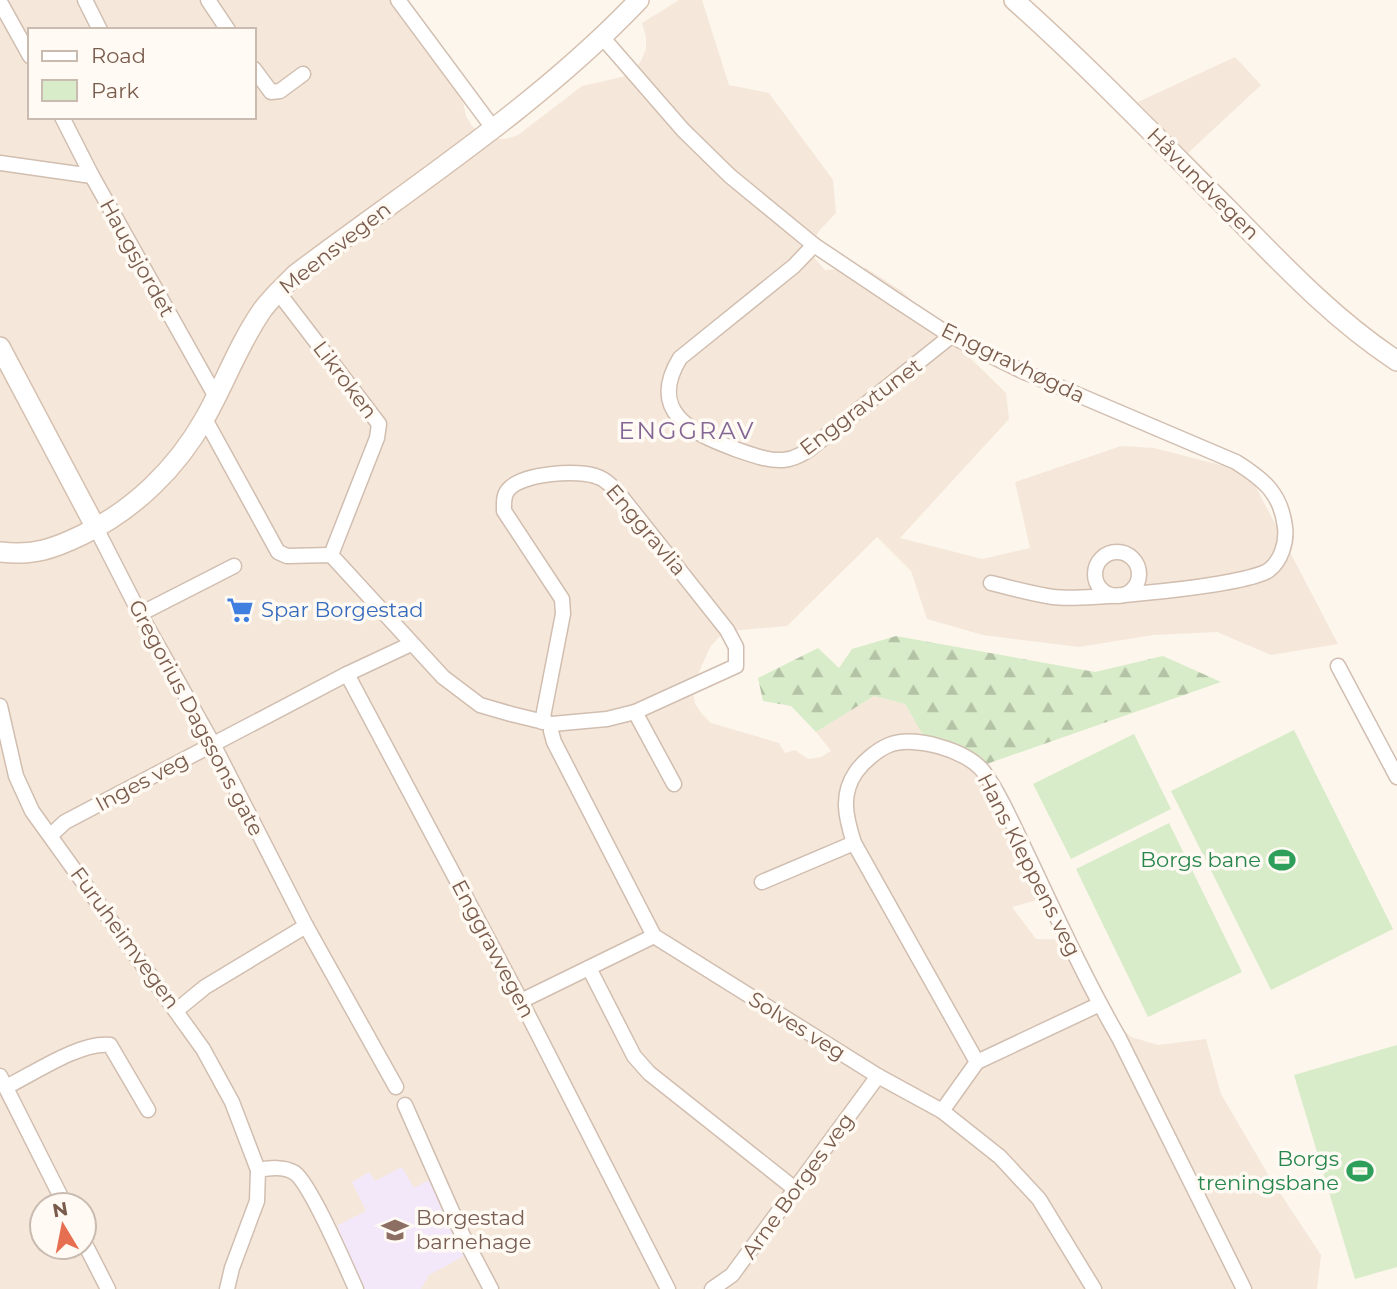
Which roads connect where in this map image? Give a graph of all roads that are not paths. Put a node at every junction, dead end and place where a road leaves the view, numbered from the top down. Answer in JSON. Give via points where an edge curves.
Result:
{"nodes":[{"id":1,"x":85,"y":0,"type":"edge"},
{"id":2,"x":208,"y":0,"type":"edge"},
{"id":3,"x":398,"y":0,"type":"edge"},
{"id":4,"x":639,"y":0,"type":"edge"},
{"id":5,"x":1014,"y":0,"type":"edge"},
{"id":6,"x":0,"y":2,"type":"edge"},
{"id":7,"x":99,"y":28,"type":"edge"},
{"id":8,"x":227,"y":28,"type":"edge"},
{"id":9,"x":603,"y":37,"type":"junction"},
{"id":10,"x":28,"y":52,"type":"edge"},
{"id":11,"x":256,"y":72,"type":"edge"},
{"id":12,"x":303,"y":74,"type":"dead end"},
{"id":13,"x":67,"y":119,"type":"edge"},
{"id":14,"x":492,"y":128,"type":"junction"},
{"id":15,"x":0,"y":163,"type":"edge"},
{"id":16,"x":92,"y":176,"type":"junction"},
{"id":17,"x":814,"y":245,"type":"junction"},
{"id":18,"x":278,"y":292,"type":"junction"},
{"id":19,"x":951,"y":336,"type":"junction"},
{"id":20,"x":0,"y":347,"type":"edge"},
{"id":21,"x":1397,"y":361,"type":"edge"},
{"id":22,"x":216,"y":397,"type":"junction"},
{"id":23,"x":205,"y":419,"type":"junction"},
{"id":24,"x":96,"y":528,"type":"junction"},
{"id":25,"x":0,"y":552,"type":"edge"},
{"id":26,"x":331,"y":555,"type":"junction"},
{"id":27,"x":234,"y":566,"type":"dead end"},
{"id":28,"x":991,"y":583,"type":"dead end"},
{"id":29,"x":140,"y":614,"type":"junction"},
{"id":30,"x":411,"y":644,"type":"junction"},
{"id":31,"x":1338,"y":666,"type":"dead end"},
{"id":32,"x":347,"y":674,"type":"junction"},
{"id":33,"x":0,"y":706,"type":"edge"},
{"id":34,"x":635,"y":712,"type":"junction"},
{"id":35,"x":547,"y":723,"type":"junction"},
{"id":36,"x":214,"y":744,"type":"junction"},
{"id":37,"x":1390,"y":750,"type":"edge"},
{"id":38,"x":1397,"y":777,"type":"edge"},
{"id":39,"x":674,"y":784,"type":"dead end"},
{"id":40,"x":51,"y":835,"type":"junction"},
{"id":41,"x":854,"y":843,"type":"junction"},
{"id":42,"x":762,"y":882,"type":"dead end"},
{"id":43,"x":306,"y":926,"type":"junction"},
{"id":44,"x":654,"y":936,"type":"junction"},
{"id":45,"x":589,"y":968,"type":"junction"},
{"id":46,"x":521,"y":1001,"type":"junction"},
{"id":47,"x":1100,"y":1004,"type":"junction"},
{"id":48,"x":177,"y":1010,"type":"junction"},
{"id":49,"x":977,"y":1062,"type":"junction"},
{"id":50,"x":878,"y":1076,"type":"junction"},
{"id":51,"x":3,"y":1082,"type":"edge"},
{"id":52,"x":396,"y":1087,"type":"dead end"},
{"id":53,"x":405,"y":1105,"type":"dead end"},
{"id":54,"x":148,"y":1110,"type":"dead end"},
{"id":55,"x":942,"y":1111,"type":"junction"},
{"id":56,"x":258,"y":1170,"type":"junction"},
{"id":57,"x":795,"y":1189,"type":"junction"},
{"id":58,"x":58,"y":1191,"type":"edge"},
{"id":59,"x":94,"y":1261,"type":"edge"},
{"id":60,"x":108,"y":1289,"type":"edge"},
{"id":61,"x":227,"y":1289,"type":"edge"},
{"id":62,"x":356,"y":1289,"type":"edge"},
{"id":63,"x":491,"y":1289,"type":"edge"},
{"id":64,"x":668,"y":1289,"type":"edge"},
{"id":65,"x":712,"y":1289,"type":"edge"},
{"id":66,"x":1094,"y":1289,"type":"edge"},
{"id":67,"x":1244,"y":1289,"type":"edge"}],
"edges":[{"from":1,"to":7,"type":"street"},
{"from":2,"to":8,"type":"street"},
{"from":3,"to":14,"type":"street"},
{"from":4,"to":9,"type":"street","name":"Meensvegen"},
{"from":5,"to":21,"type":"street","name":"Håvundvegen","via":[[1106,85],[1303,285]]},
{"from":6,"to":10,"type":"street"},
{"from":9,"to":14,"type":"street","name":"Meensvegen"},
{"from":9,"to":17,"type":"street","name":"Enggravhøgda","via":[[682,130]]},
{"from":11,"to":12,"type":"street","via":[[271,92],[280,91]]},
{"from":13,"to":16,"type":"street","name":"Haugsjordet"},
{"from":14,"to":18,"type":"street","name":"Meensvegen"},
{"from":15,"to":16,"type":"street"},
{"from":16,"to":22,"type":"street","name":"Haugsjordet"},
{"from":17,"to":19,"type":"street","name":"Enggravhøgda"},
{"from":17,"to":19,"type":"street","name":"Enggravtunet","via":[[680,358],[669,389],[672,407],[691,430],[751,454],[780,461],[793,458]]},
{"from":18,"to":22,"type":"street","name":"Meensvegen","via":[[249,332]]},
{"from":18,"to":26,"type":"street","name":"Likroken","via":[[379,424]]},
{"from":19,"to":28,"type":"street","name":"Enggravhøgda","via":[[1236,462],[1262,479],[1275,495],[1285,523],[1284,546],[1270,569],[1242,579],[1120,596],[1053,597]]},
{"from":20,"to":24,"type":"street","name":"Gregorius Dagssons gate"},
{"from":22,"to":23,"type":"street","name":"Meensvegen"},
{"from":23,"to":24,"type":"street","name":"Meensvegen","via":[[161,478]]},
{"from":23,"to":26,"type":"street","via":[[278,552],[286,556]]},
{"from":24,"to":25,"type":"street","name":"Meensvegen","via":[[32,554]]},
{"from":24,"to":29,"type":"street","name":"Gregorius Dagssons gate"},
{"from":26,"to":30,"type":"street"},
{"from":27,"to":29,"type":"street"},
{"from":29,"to":36,"type":"street","name":"Gregorius Dagssons gate"},
{"from":30,"to":32,"type":"street"},
{"from":30,"to":35,"type":"street","via":[[443,677],[480,705]]},
{"from":31,"to":37,"type":"street"},
{"from":32,"to":36,"type":"street","name":"Inges veg"},
{"from":32,"to":46,"type":"street","name":"Enggravvegen"},
{"from":33,"to":40,"type":"street","name":"Furuheimvegen","via":[[20,789]]},
{"from":34,"to":35,"type":"street","via":[[584,723]]},
{"from":34,"to":35,"type":"street","name":"Enggravlia","via":[[736,666],[736,647],[616,490],[595,475],[542,474],[508,490],[504,511],[562,599]]},
{"from":34,"to":39,"type":"street"},
{"from":35,"to":44,"type":"street"},
{"from":36,"to":40,"type":"street","name":"Inges veg","via":[[65,822]]},
{"from":36,"to":43,"type":"street","name":"Gregorius Dagssons gate"},
{"from":37,"to":38,"type":"street"},
{"from":40,"to":48,"type":"street","name":"Furuheimvegen"},
{"from":41,"to":42,"type":"street"},
{"from":41,"to":47,"type":"street","name":"Hans Kleppens veg","via":[[845,816],[846,794],[862,764],[890,744],[922,742],[969,758],[983,771],[1012,823]]},
{"from":41,"to":49,"type":"street","name":"Hans Kleppens veg"},
{"from":43,"to":48,"type":"street","via":[[205,987]]},
{"from":43,"to":52,"type":"street","name":"Gregorius Dagssons gate"},
{"from":44,"to":45,"type":"street"},
{"from":44,"to":50,"type":"street","name":"Solves veg"},
{"from":45,"to":46,"type":"street"},
{"from":45,"to":57,"type":"street","via":[[634,1056],[649,1073]]},
{"from":46,"to":64,"type":"street","name":"Enggravvegen"},
{"from":47,"to":49,"type":"street"},
{"from":47,"to":67,"type":"street","name":"Hans Kleppens veg"},
{"from":48,"to":56,"type":"street","name":"Furuheimvegen","via":[[232,1102]]},
{"from":49,"to":55,"type":"street"},
{"from":50,"to":55,"type":"street","name":"Solves veg"},
{"from":50,"to":57,"type":"street","name":"Arne Borges veg"},
{"from":51,"to":54,"type":"street","via":[[75,1052],[110,1045]]},
{"from":51,"to":58,"type":"street"},
{"from":53,"to":63,"type":"street"},
{"from":55,"to":66,"type":"street","name":"Solves veg","via":[[1000,1157],[1039,1199]]},
{"from":56,"to":61,"type":"street","via":[[257,1201]]},
{"from":56,"to":62,"type":"street","via":[[271,1167],[296,1174]]},
{"from":57,"to":65,"type":"street","name":"Arne Borges veg","via":[[733,1275]]},
{"from":59,"to":60,"type":"street"}]}
